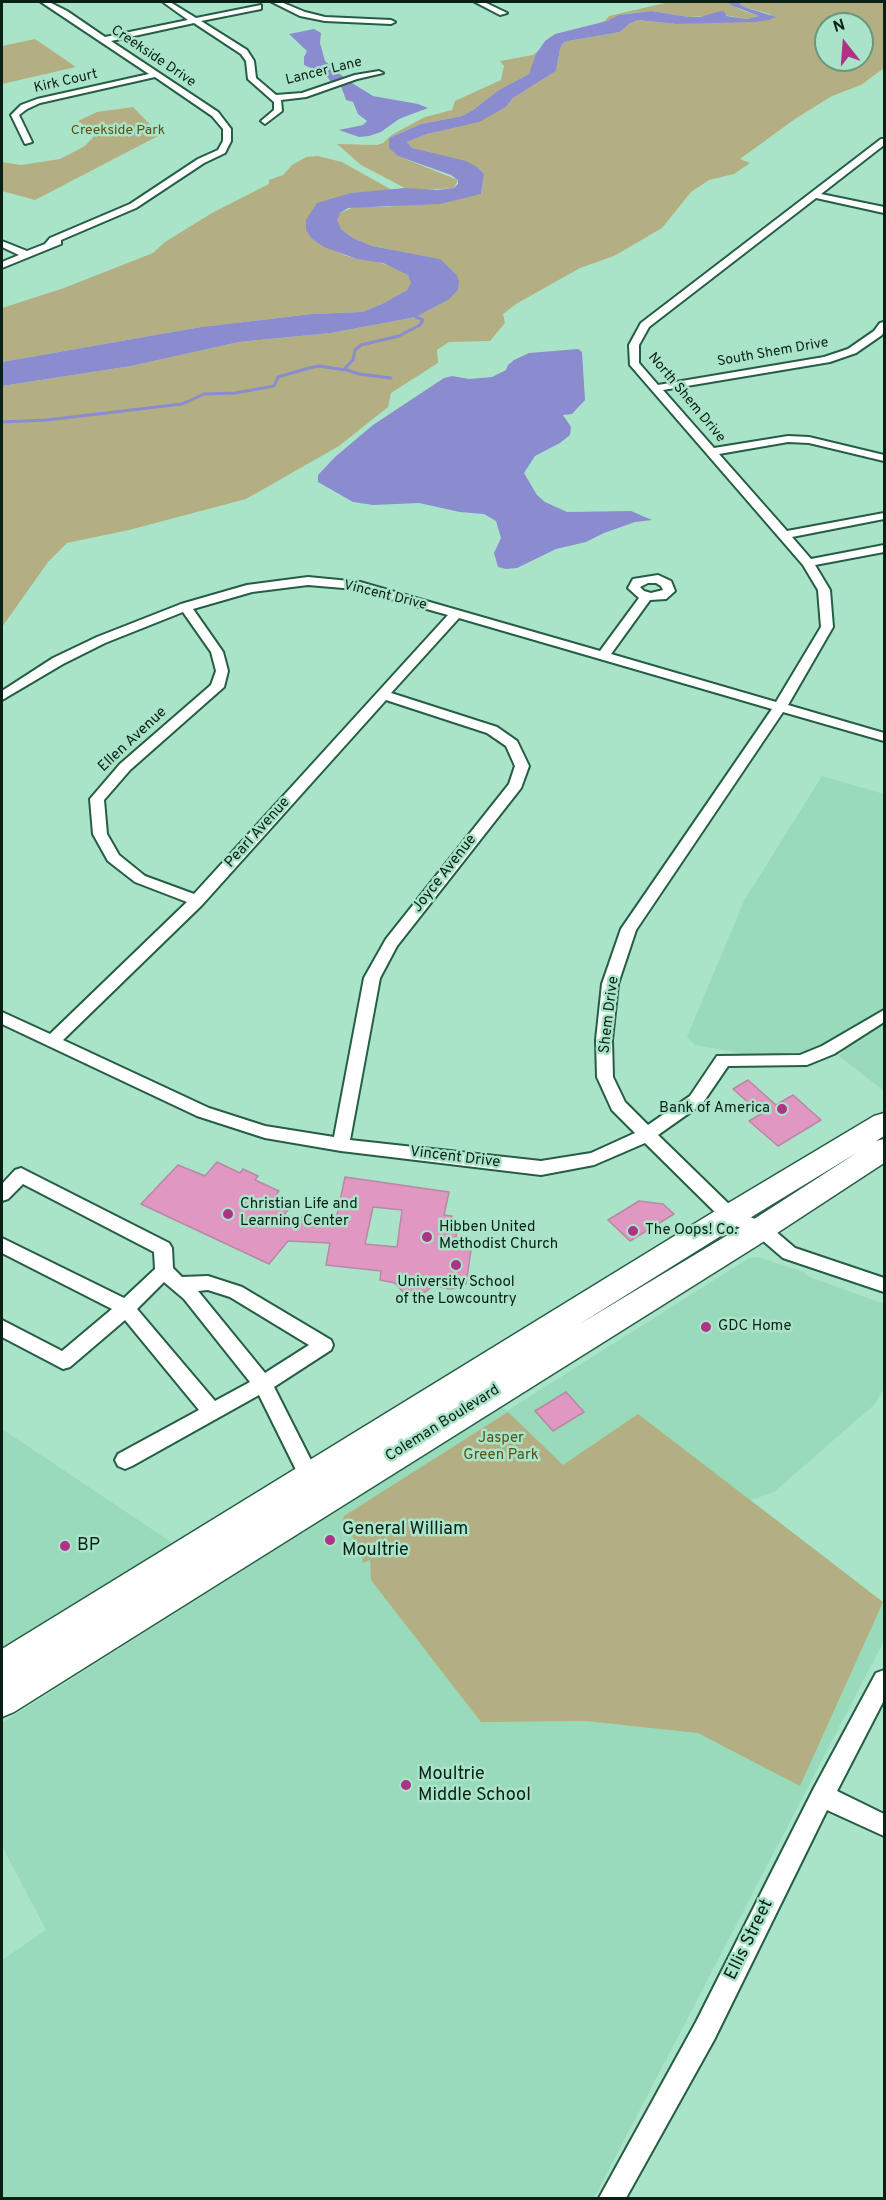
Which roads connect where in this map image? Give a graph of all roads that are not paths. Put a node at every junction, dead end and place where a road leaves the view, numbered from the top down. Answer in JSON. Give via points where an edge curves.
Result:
{"nodes":[{"id":1,"x":44,"y":2,"type":"edge"},
{"id":2,"x":166,"y":2,"type":"edge"},
{"id":3,"x":276,"y":2,"type":"edge"},
{"id":4,"x":479,"y":2,"type":"edge"},
{"id":5,"x":258,"y":7,"type":"dead end"},
{"id":6,"x":503,"y":13,"type":"dead end"},
{"id":7,"x":194,"y":20,"type":"junction"},
{"id":8,"x":391,"y":22,"type":"dead end"},
{"id":9,"x":103,"y":40,"type":"junction"},
{"id":10,"x":379,"y":73,"type":"dead end"},
{"id":11,"x":154,"y":75,"type":"junction"},
{"id":12,"x":276,"y":98,"type":"junction"},
{"id":13,"x":265,"y":121,"type":"dead end"},
{"id":14,"x":885,"y":141,"type":"edge"},
{"id":15,"x":28,"y":142,"type":"dead end"},
{"id":16,"x":814,"y":195,"type":"junction"},
{"id":17,"x":885,"y":210,"type":"edge"},
{"id":18,"x":2,"y":244,"type":"edge"},
{"id":19,"x":26,"y":254,"type":"junction"},
{"id":20,"x":2,"y":265,"type":"edge"},
{"id":21,"x":885,"y":325,"type":"edge"},
{"id":22,"x":657,"y":388,"type":"junction"},
{"id":23,"x":712,"y":452,"type":"junction"},
{"id":24,"x":885,"y":458,"type":"edge"},
{"id":25,"x":885,"y":516,"type":"edge"},
{"id":26,"x":784,"y":535,"type":"junction"},
{"id":27,"x":885,"y":549,"type":"edge"},
{"id":28,"x":808,"y":563,"type":"junction"},
{"id":29,"x":647,"y":596,"type":"dead end"},
{"id":30,"x":185,"y":607,"type":"junction"},
{"id":31,"x":455,"y":615,"type":"junction"},
{"id":32,"x":604,"y":655,"type":"junction"},
{"id":33,"x":383,"y":695,"type":"junction"},
{"id":34,"x":2,"y":696,"type":"edge"},
{"id":35,"x":780,"y":707,"type":"junction"},
{"id":36,"x":885,"y":737,"type":"edge"},
{"id":37,"x":197,"y":901,"type":"junction"},
{"id":38,"x":885,"y":1015,"type":"edge"},
{"id":39,"x":2,"y":1018,"type":"edge"},
{"id":40,"x":51,"y":1041,"type":"junction"},
{"id":41,"x":885,"y":1125,"type":"edge"},
{"id":42,"x":646,"y":1135,"type":"junction"},
{"id":43,"x":341,"y":1145,"type":"junction"},
{"id":44,"x":885,"y":1149,"type":"edge"},
{"id":45,"x":2,"y":1194,"type":"edge"},
{"id":46,"x":730,"y":1216,"type":"junction"},
{"id":47,"x":761,"y":1229,"type":"junction"},
{"id":48,"x":2,"y":1245,"type":"edge"},
{"id":49,"x":164,"y":1272,"type":"junction"},
{"id":50,"x":178,"y":1284,"type":"junction"},
{"id":51,"x":885,"y":1286,"type":"edge"},
{"id":52,"x":126,"y":1308,"type":"junction"},
{"id":53,"x":2,"y":1328,"type":"edge"},
{"id":54,"x":584,"y":1336,"type":"junction"},
{"id":55,"x":263,"y":1384,"type":"junction"},
{"id":56,"x":212,"y":1412,"type":"junction"},
{"id":57,"x":125,"y":1460,"type":"dead end"},
{"id":58,"x":310,"y":1478,"type":"junction"},
{"id":59,"x":144,"y":1611,"type":"junction"},
{"id":60,"x":2,"y":1668,"type":"edge"},
{"id":61,"x":885,"y":1680,"type":"edge"},
{"id":62,"x":2,"y":1700,"type":"edge"},
{"id":63,"x":822,"y":1796,"type":"junction"},
{"id":64,"x":885,"y":1826,"type":"edge"},
{"id":65,"x":612,"y":2199,"type":"edge"}],
"edges":[{"from":1,"to":9,"type":"street","name":"Creekside Drive"},
{"from":2,"to":7,"type":"street"},
{"from":3,"to":8,"type":"street","via":[[325,19]]},
{"from":4,"to":6,"type":"street"},
{"from":5,"to":7,"type":"street"},
{"from":7,"to":9,"type":"street"},
{"from":7,"to":12,"type":"street","via":[[244,52],[250,61],[252,79]]},
{"from":9,"to":11,"type":"street","name":"Creekside Drive"},
{"from":10,"to":12,"type":"street","name":"Lancer Lane","via":[[303,95]]},
{"from":11,"to":15,"type":"street","name":"Kirk Court","via":[[24,107],[15,115]]},
{"from":11,"to":19,"type":"street","name":"Creekside Drive","via":[[221,120],[227,129],[222,151],[133,206],[68,235],[65,240]]},
{"from":12,"to":13,"type":"street","via":[[278,111]]},
{"from":14,"to":16,"type":"street","name":"North Shem Drive"},
{"from":16,"to":17,"type":"street"},
{"from":16,"to":22,"type":"street","name":"North Shem Drive","via":[[645,325],[634,345],[634,363]]},
{"from":18,"to":19,"type":"street"},
{"from":19,"to":20,"type":"street","name":"Creekside Drive"},
{"from":21,"to":22,"type":"street","name":"South Shem Drive","via":[[852,351],[826,360]]},
{"from":22,"to":23,"type":"street","name":"North Shem Drive"},
{"from":23,"to":24,"type":"street","via":[[788,439],[809,440]]},
{"from":23,"to":26,"type":"street","name":"North Shem Drive"},
{"from":25,"to":26,"type":"street"},
{"from":26,"to":28,"type":"street","name":"North Shem Drive"},
{"from":27,"to":28,"type":"street"},
{"from":28,"to":35,"type":"street","name":"North Shem Drive","via":[[824,590],[827,627]]},
{"from":29,"to":32,"type":"street"},
{"from":30,"to":31,"type":"street","name":"Vincent Drive","via":[[251,588],[308,581],[356,585]]},
{"from":30,"to":34,"type":"street","name":"Vincent Drive","via":[[101,640]]},
{"from":30,"to":37,"type":"street","name":"Ellen Avenue","via":[[217,652],[222,671],[217,687],[125,767],[97,799],[100,834],[113,858],[140,879]]},
{"from":31,"to":32,"type":"street","name":"Vincent Drive"},
{"from":31,"to":33,"type":"street","name":"Pearl Avenue"},
{"from":32,"to":35,"type":"street","name":"Vincent Drive"},
{"from":33,"to":37,"type":"street","name":"Pearl Avenue"},
{"from":33,"to":43,"type":"street","name":"Joyce Avenue","via":[[492,730],[512,744],[522,766],[516,785],[391,943],[372,978]]},
{"from":35,"to":36,"type":"street","name":"Vincent Drive"},
{"from":35,"to":42,"type":"street","name":"Shem Drive","via":[[629,928],[610,984],[605,1077],[618,1106]]},
{"from":37,"to":40,"type":"street","name":"Pearl Avenue"},
{"from":38,"to":42,"type":"street","name":"Vincent Drive","via":[[828,1050],[801,1060],[723,1060],[696,1100]]},
{"from":39,"to":40,"type":"street","name":"Vincent Drive"},
{"from":40,"to":43,"type":"street","name":"Vincent Drive","via":[[202,1112],[265,1132]]},
{"from":41,"to":46,"type":"main road","name":"Coleman Boulevard"},
{"from":41,"to":47,"type":"main road","via":[[862,1146],[782,1199]]},
{"from":42,"to":43,"type":"street","name":"Vincent Drive","via":[[594,1159],[542,1168]]},
{"from":42,"to":46,"type":"street","name":"Shem Drive"},
{"from":44,"to":47,"type":"main road","name":"Coleman Boulevard"},
{"from":45,"to":49,"type":"street","via":[[21,1175],[163,1248]]},
{"from":46,"to":47,"type":"street","name":"Shem Drive"},
{"from":46,"to":54,"type":"main road","via":[[701,1252],[609,1312]]},
{"from":46,"to":58,"type":"main road","name":"Coleman Boulevard"},
{"from":47,"to":51,"type":"street","name":"Shem Drive","via":[[789,1252]]},
{"from":47,"to":54,"type":"main road","name":"Coleman Boulevard"},
{"from":48,"to":52,"type":"street"},
{"from":49,"to":50,"type":"street"},
{"from":49,"to":52,"type":"street"},
{"from":50,"to":55,"type":"street"},
{"from":50,"to":55,"type":"street","via":[[208,1283],[236,1292],[324,1345]]},
{"from":52,"to":53,"type":"street","via":[[63,1361]]},
{"from":52,"to":56,"type":"street"},
{"from":54,"to":59,"type":"main road","name":"Coleman Boulevard"},
{"from":55,"to":56,"type":"street"},
{"from":55,"to":58,"type":"street"},
{"from":56,"to":57,"type":"street"},
{"from":58,"to":59,"type":"main road","via":[[303,1499],[205,1561]]},
{"from":58,"to":60,"type":"main road","name":"Coleman Boulevard"},
{"from":59,"to":62,"type":"main road","name":"Coleman Boulevard"},
{"from":61,"to":63,"type":"street","name":"Ellis Street"},
{"from":63,"to":64,"type":"street"},
{"from":63,"to":65,"type":"street","name":"Ellis Street","via":[[705,2031]]}]}
